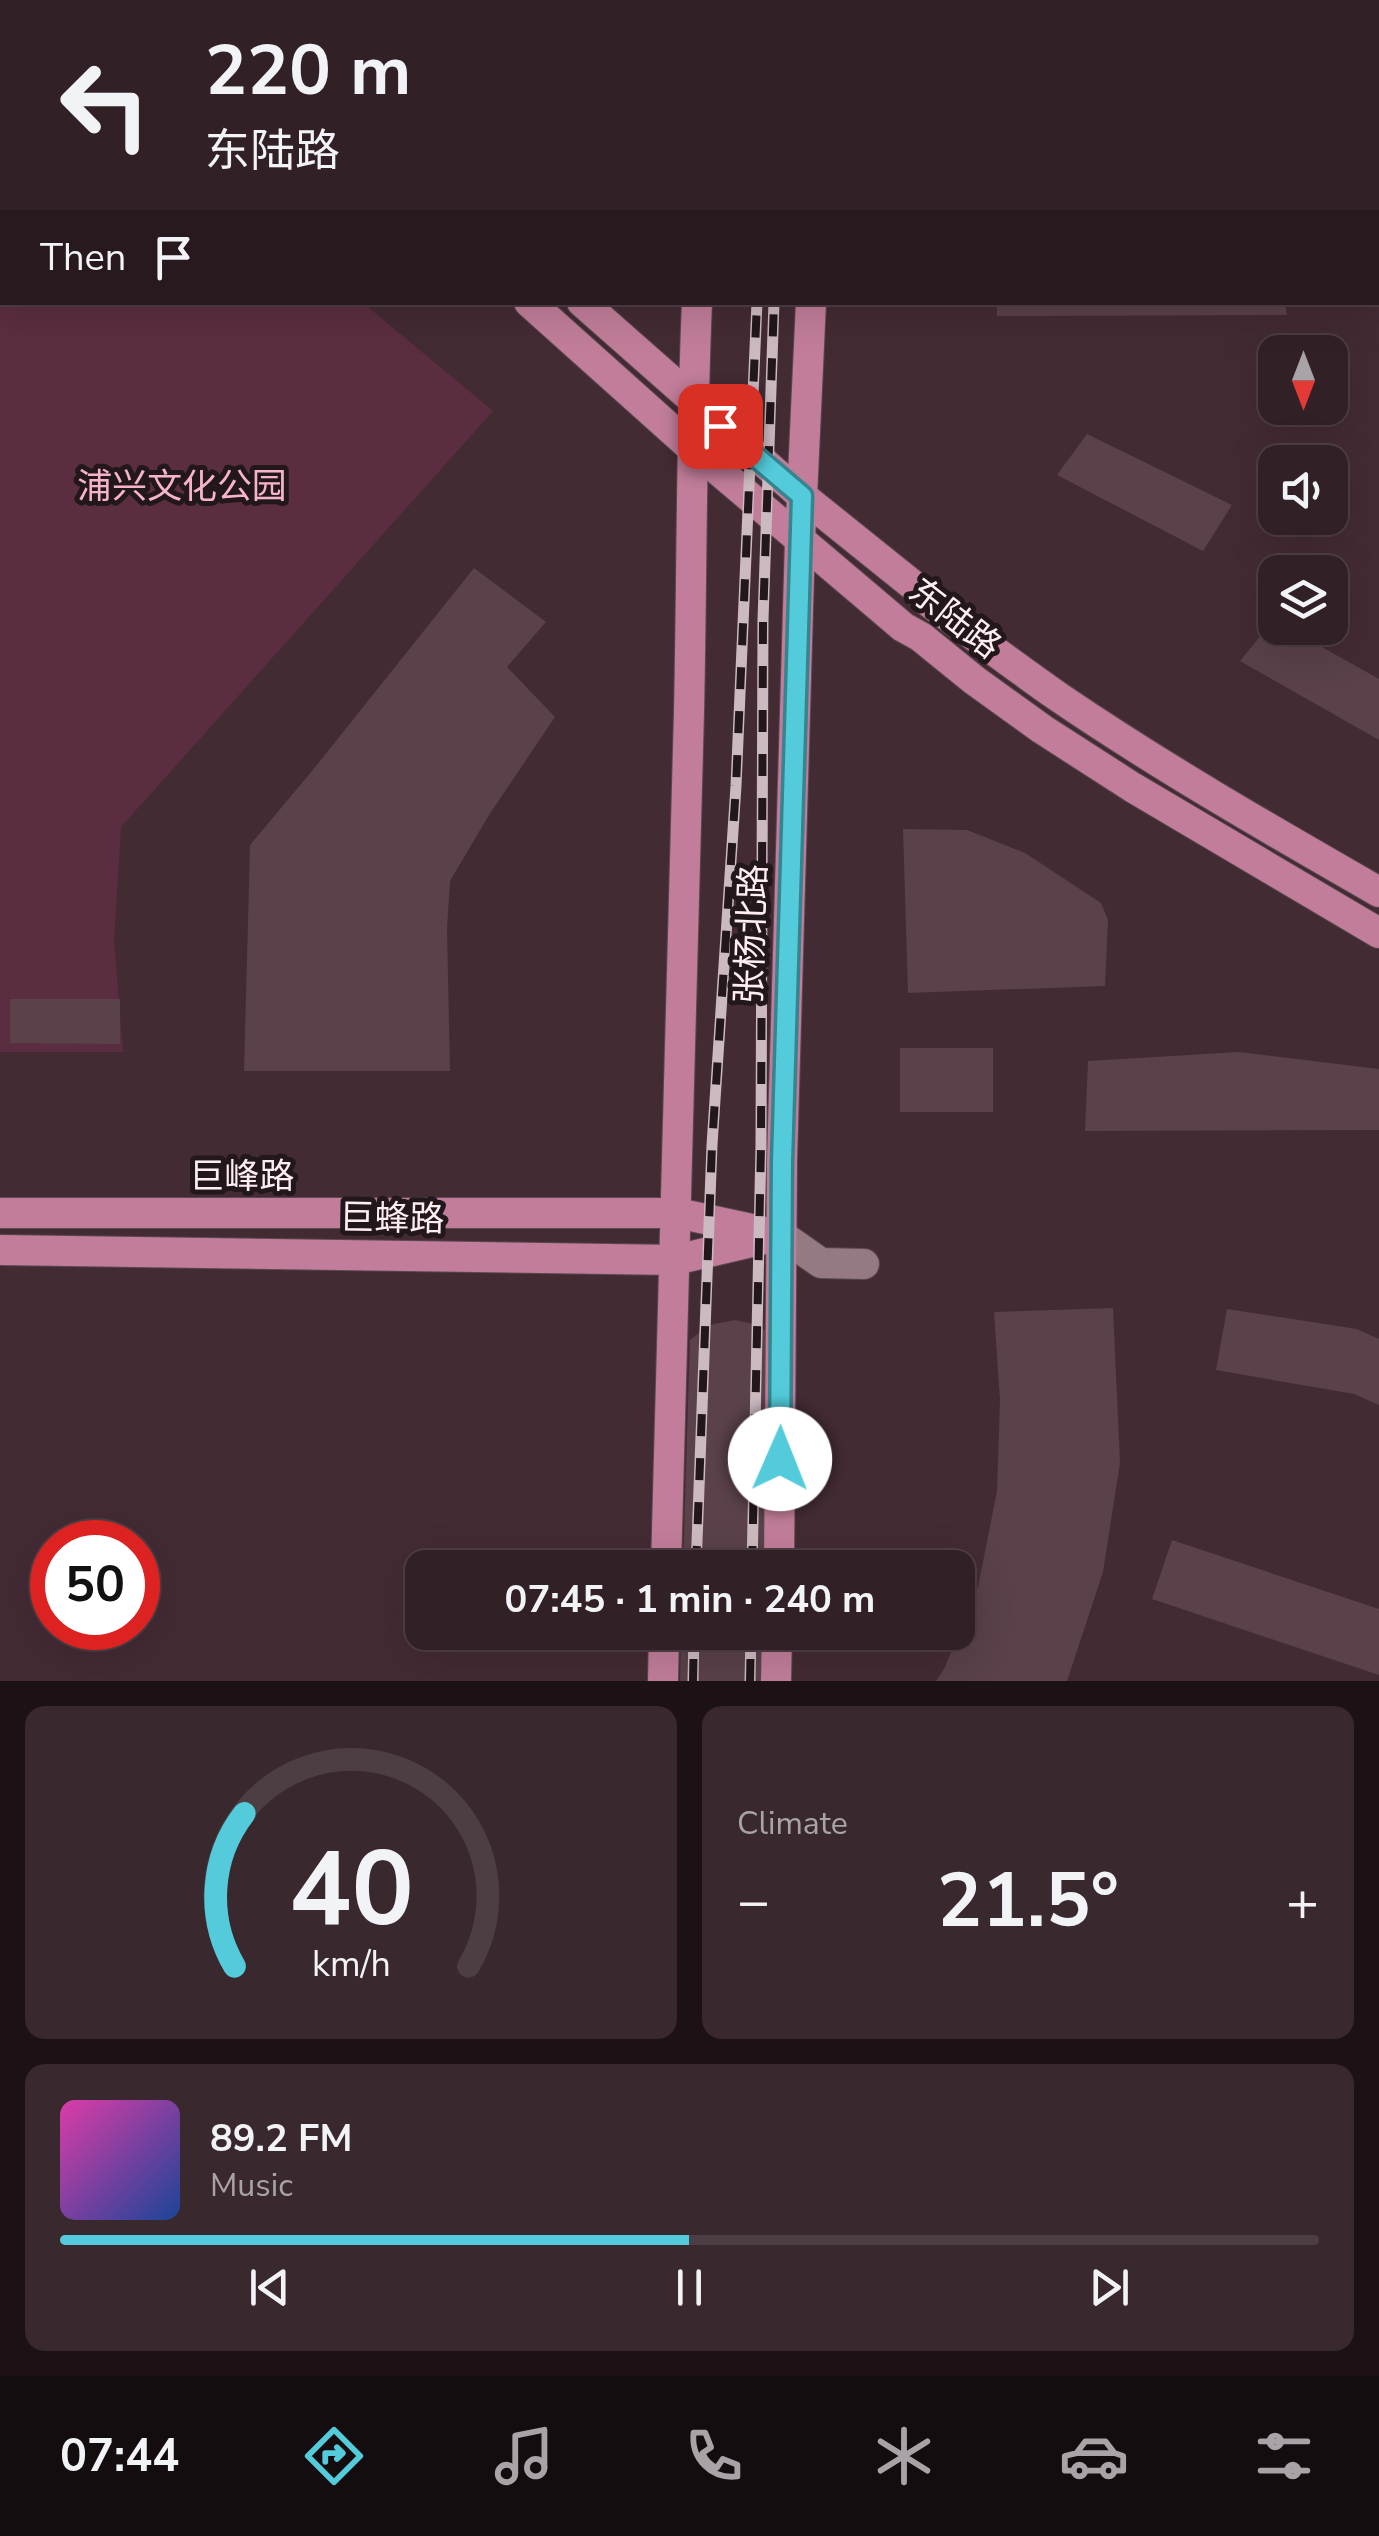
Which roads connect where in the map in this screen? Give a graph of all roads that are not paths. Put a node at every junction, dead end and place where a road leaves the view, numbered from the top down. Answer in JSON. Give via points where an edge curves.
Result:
{"nodes":[{"id":1,"x":532,"y":305,"type":"edge"},
{"id":2,"x":585,"y":305,"type":"edge"},
{"id":3,"x":697,"y":305,"type":"edge"},
{"id":4,"x":811,"y":305,"type":"edge"},
{"id":5,"x":694,"y":402,"type":"junction"},
{"id":6,"x":692,"y":448,"type":"junction"},
{"id":7,"x":802,"y":496,"type":"junction"},
{"id":8,"x":800,"y":540,"type":"junction"},
{"id":9,"x":1379,"y":892,"type":"edge"},
{"id":10,"x":1379,"y":933,"type":"edge"},
{"id":11,"x":0,"y":1213,"type":"edge"},
{"id":12,"x":676,"y":1213,"type":"junction"},
{"id":13,"x":780,"y":1235,"type":"junction"},
{"id":14,"x":0,"y":1250,"type":"edge"},
{"id":15,"x":675,"y":1260,"type":"junction"},
{"id":16,"x":864,"y":1264,"type":"dead end"},
{"id":17,"x":667,"y":1550,"type":"edge"},
{"id":18,"x":779,"y":1550,"type":"edge"},
{"id":19,"x":664,"y":1650,"type":"edge"},
{"id":20,"x":777,"y":1650,"type":"edge"},
{"id":21,"x":663,"y":1681,"type":"edge"},
{"id":22,"x":776,"y":1681,"type":"edge"}],
"edges":[{"from":1,"to":6,"type":"main road","name":"东陆路"},
{"from":2,"to":5,"type":"main road","name":"东陆路"},
{"from":3,"to":5,"type":"main road","name":"张杨北路"},
{"from":4,"to":7,"type":"main road","name":"张杨北路"},
{"from":5,"to":6,"type":"main road","name":"张杨北路"},
{"from":5,"to":7,"type":"main road","name":"东陆路"},
{"from":6,"to":8,"type":"main road","name":"东陆路"},
{"from":6,"to":12,"type":"main road","name":"张杨北路"},
{"from":7,"to":8,"type":"main road","name":"张杨北路"},
{"from":7,"to":9,"type":"main road","name":"东陆路","via":[[925,599],[1062,700]]},
{"from":8,"to":10,"type":"main road","name":"东陆路","via":[[903,627],[1042,728]]},
{"from":8,"to":13,"type":"main road","name":"张杨北路"},
{"from":11,"to":12,"type":"main road","name":"巨峰路"},
{"from":12,"to":13,"type":"main road","name":"巨峰路"},
{"from":12,"to":15,"type":"main road","name":"张杨北路"},
{"from":13,"to":15,"type":"main road","name":"巨蜂路"},
{"from":13,"to":16,"type":"lane","via":[[821,1263]]},
{"from":13,"to":18,"type":"main road","name":"张杨北路"},
{"from":14,"to":15,"type":"main road","name":"巨蜂路"},
{"from":15,"to":17,"type":"main road","name":"张杨北路"},
{"from":19,"to":21,"type":"main road"},
{"from":20,"to":22,"type":"main road"}]}
